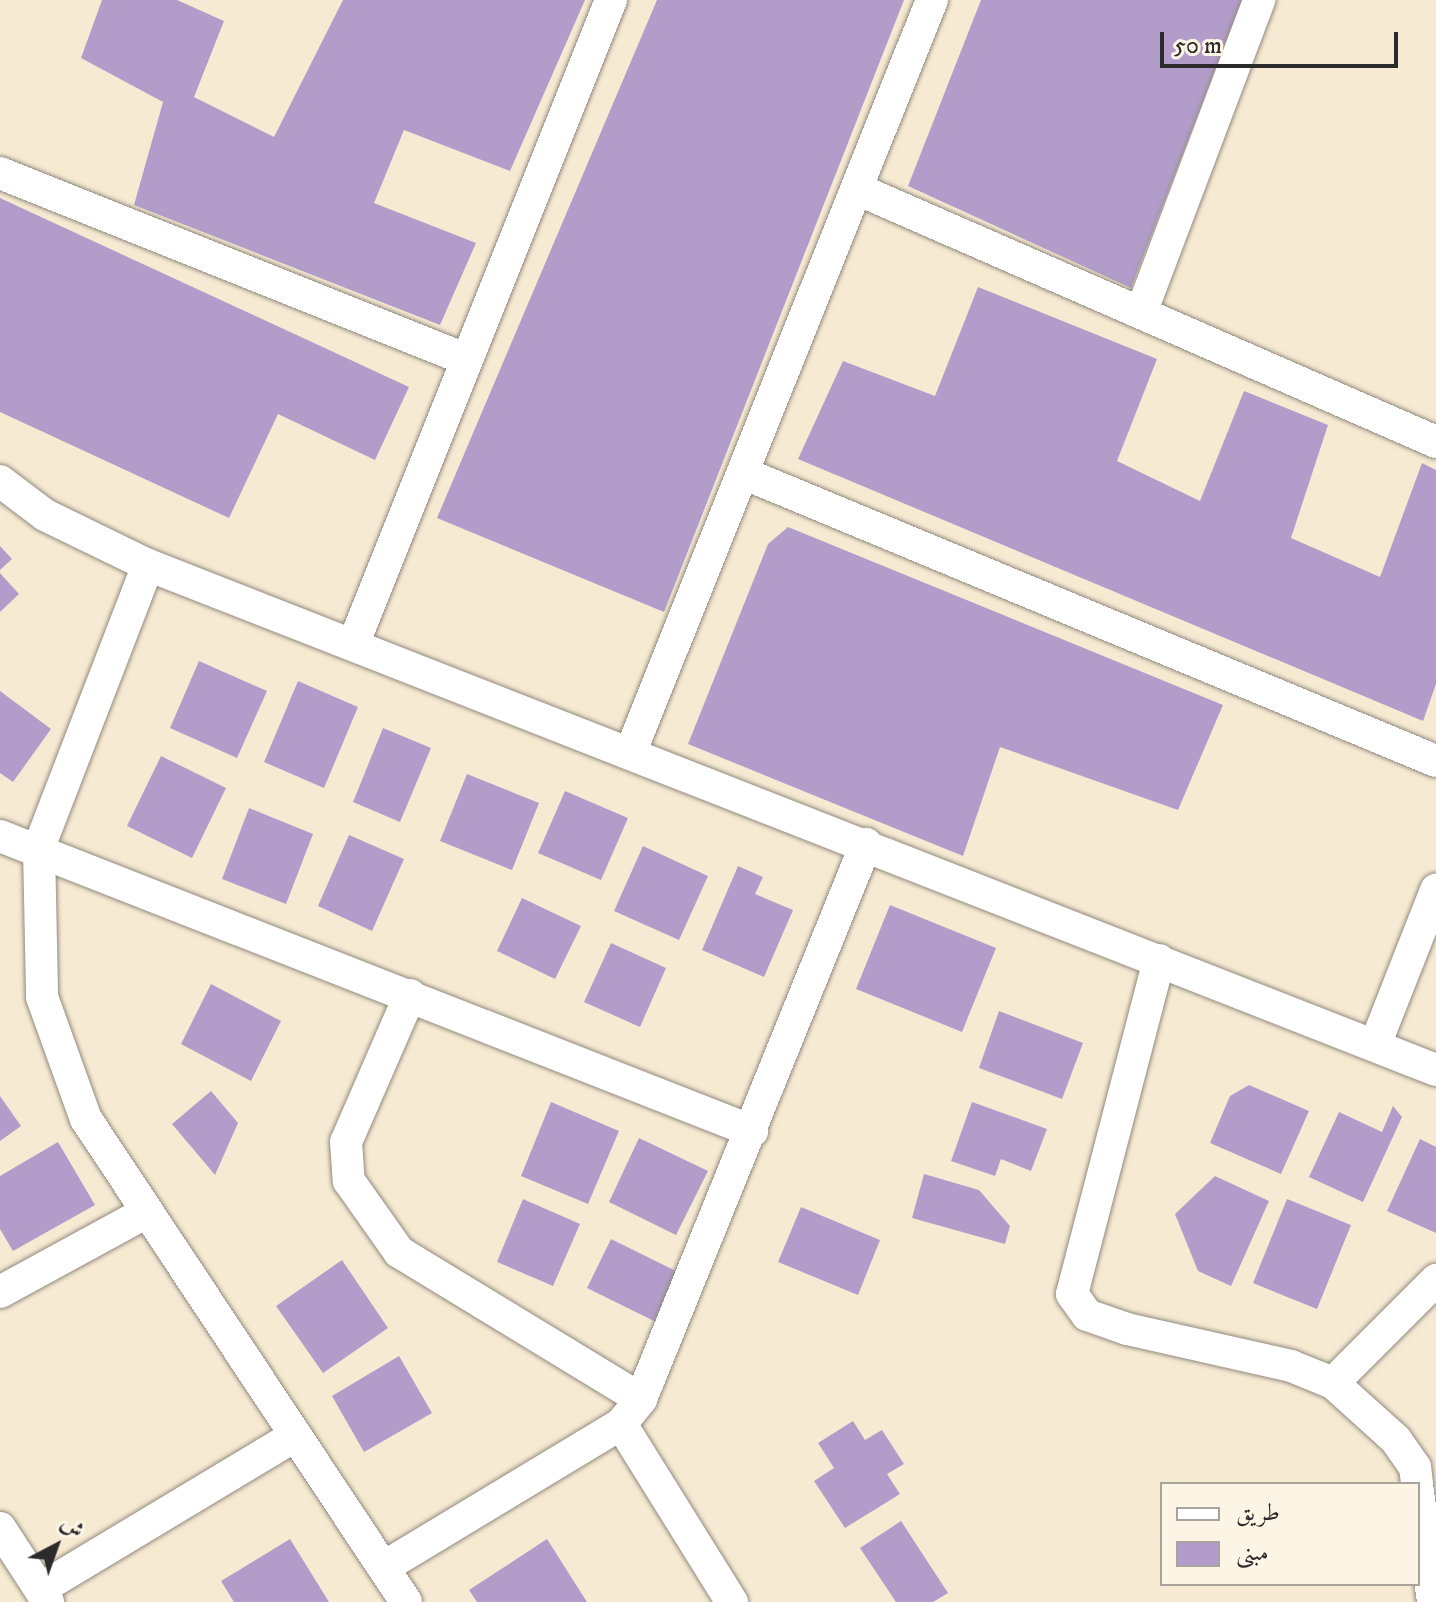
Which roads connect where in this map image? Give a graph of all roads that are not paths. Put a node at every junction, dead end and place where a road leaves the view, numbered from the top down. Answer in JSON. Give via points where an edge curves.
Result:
{"nodes":[{"id":1,"x":611,"y":0,"type":"edge"},
{"id":2,"x":932,"y":0,"type":"edge"},
{"id":3,"x":1259,"y":0,"type":"edge"},
{"id":4,"x":0,"y":173,"type":"edge"},
{"id":5,"x":857,"y":189,"type":"junction"},
{"id":6,"x":1141,"y":313,"type":"junction"},
{"id":7,"x":465,"y":359,"type":"junction"},
{"id":8,"x":1436,"y":442,"type":"edge"},
{"id":9,"x":743,"y":473,"type":"junction"},
{"id":10,"x":0,"y":481,"type":"edge"},
{"id":11,"x":148,"y":565,"type":"junction"},
{"id":12,"x":353,"y":645,"type":"junction"},
{"id":13,"x":631,"y":751,"type":"junction"},
{"id":14,"x":1436,"y":761,"type":"edge"},
{"id":15,"x":0,"y":836,"type":"edge"},
{"id":16,"x":866,"y":844,"type":"junction"},
{"id":17,"x":39,"y":848,"type":"junction"},
{"id":18,"x":1436,"y":890,"type":"edge"},
{"id":19,"x":1159,"y":960,"type":"junction"},
{"id":20,"x":410,"y":995,"type":"junction"},
{"id":21,"x":1375,"y":1045,"type":"junction"},
{"id":22,"x":1436,"y":1070,"type":"edge"},
{"id":23,"x":752,"y":1131,"type":"junction"},
{"id":24,"x":147,"y":1212,"type":"junction"},
{"id":25,"x":1436,"y":1280,"type":"edge"},
{"id":26,"x":0,"y":1292,"type":"edge"},
{"id":27,"x":1333,"y":1383,"type":"junction"},
{"id":28,"x":641,"y":1399,"type":"junction"},
{"id":29,"x":621,"y":1424,"type":"junction"},
{"id":30,"x":295,"y":1436,"type":"junction"},
{"id":31,"x":1417,"y":1482,"type":"edge"},
{"id":32,"x":1420,"y":1507,"type":"edge"},
{"id":33,"x":0,"y":1528,"type":"edge"},
{"id":34,"x":384,"y":1567,"type":"junction"},
{"id":35,"x":44,"y":1595,"type":"edge"},
{"id":36,"x":406,"y":1602,"type":"edge"},
{"id":37,"x":732,"y":1602,"type":"edge"},
{"id":38,"x":1433,"y":1602,"type":"edge"}],
"edges":[{"from":1,"to":7,"type":"street"},
{"from":2,"to":5,"type":"street"},
{"from":3,"to":6,"type":"street"},
{"from":4,"to":7,"type":"street"},
{"from":5,"to":6,"type":"street"},
{"from":5,"to":9,"type":"street"},
{"from":6,"to":8,"type":"street"},
{"from":7,"to":12,"type":"street"},
{"from":9,"to":13,"type":"street"},
{"from":9,"to":14,"type":"street"},
{"from":10,"to":11,"type":"street","via":[[45,515]]},
{"from":11,"to":12,"type":"street"},
{"from":11,"to":17,"type":"street"},
{"from":12,"to":13,"type":"street"},
{"from":13,"to":16,"type":"street"},
{"from":15,"to":17,"type":"street"},
{"from":16,"to":19,"type":"street"},
{"from":16,"to":23,"type":"street"},
{"from":17,"to":20,"type":"street"},
{"from":17,"to":24,"type":"street","via":[[42,997],[86,1119]]},
{"from":18,"to":21,"type":"street"},
{"from":19,"to":21,"type":"street"},
{"from":19,"to":27,"type":"street","via":[[1072,1294],[1087,1315],[1127,1329],[1291,1366]]},
{"from":20,"to":23,"type":"street"},
{"from":20,"to":28,"type":"street","via":[[346,1142],[349,1181],[399,1252]]},
{"from":21,"to":22,"type":"street"},
{"from":23,"to":28,"type":"street"},
{"from":24,"to":26,"type":"street"},
{"from":24,"to":30,"type":"street"},
{"from":25,"to":27,"type":"street"},
{"from":27,"to":31,"type":"street","via":[[1396,1440],[1415,1467]]},
{"from":28,"to":29,"type":"street"},
{"from":29,"to":34,"type":"street"},
{"from":29,"to":37,"type":"street"},
{"from":30,"to":34,"type":"street"},
{"from":30,"to":35,"type":"street"},
{"from":32,"to":38,"type":"street"},
{"from":33,"to":35,"type":"street"},
{"from":34,"to":36,"type":"street"}]}
